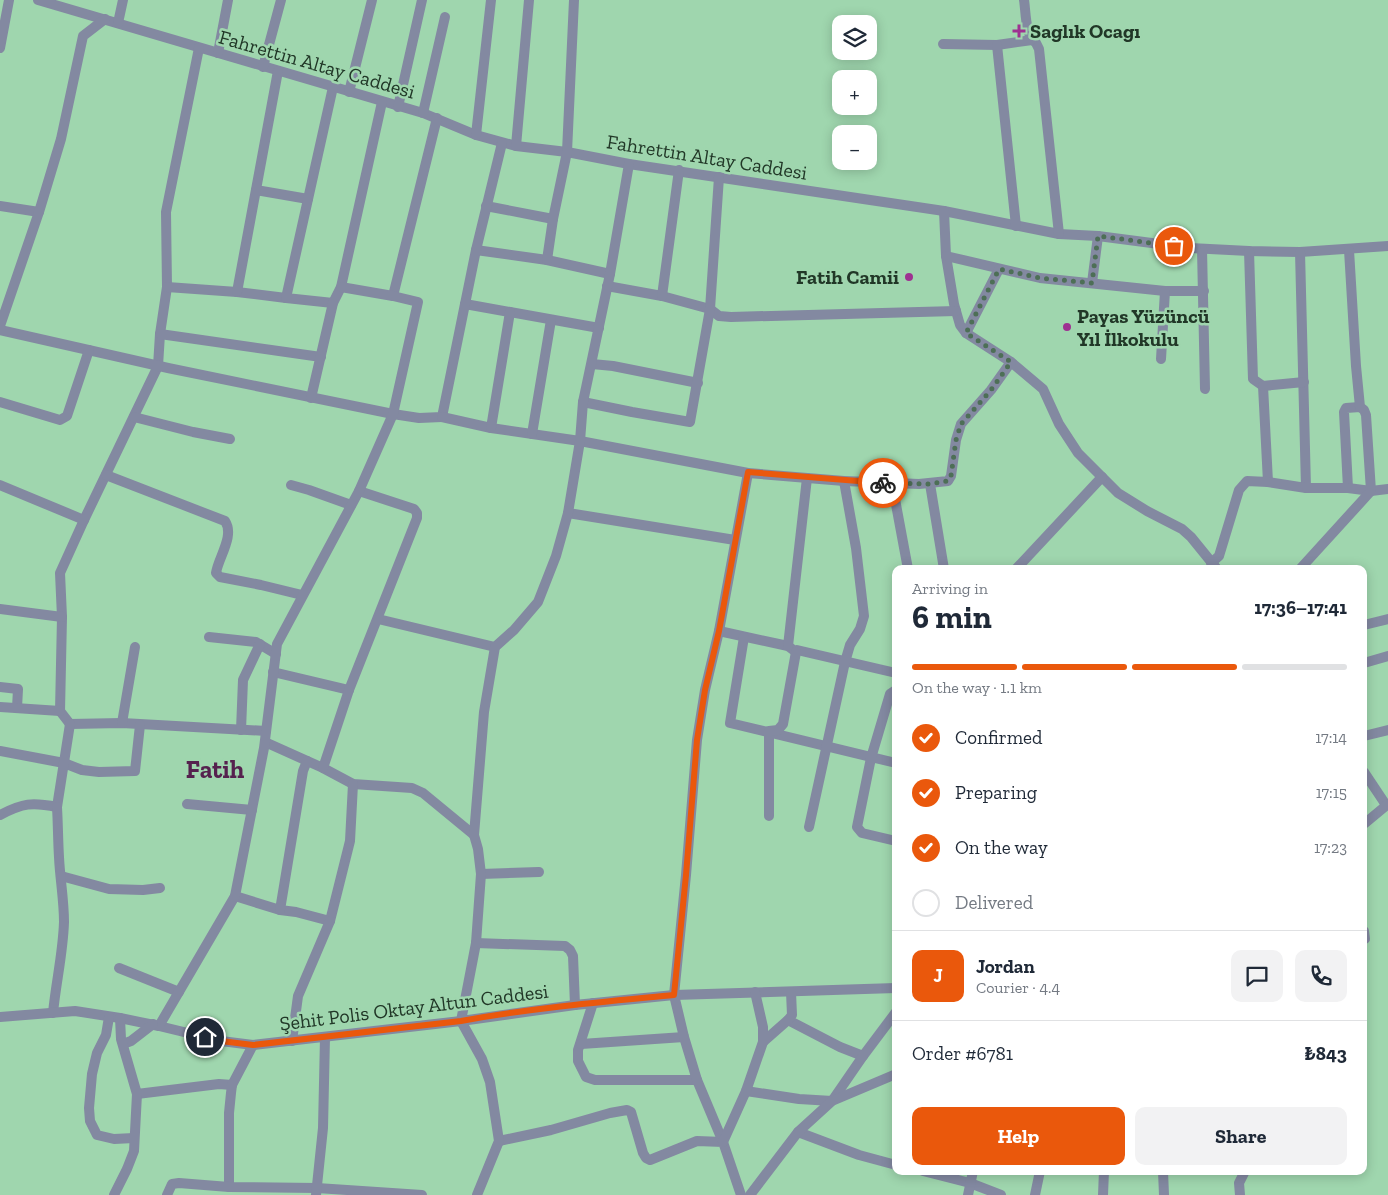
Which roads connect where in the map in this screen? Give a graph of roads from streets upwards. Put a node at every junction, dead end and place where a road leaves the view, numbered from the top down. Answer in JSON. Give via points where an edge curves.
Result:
{"nodes":[{"id":1,"x":9,"y":0,"type":"edge"},
{"id":2,"x":38,"y":0,"type":"edge"},
{"id":3,"x":123,"y":0,"type":"edge"},
{"id":4,"x":228,"y":0,"type":"edge"},
{"id":5,"x":281,"y":0,"type":"edge"},
{"id":6,"x":372,"y":0,"type":"edge"},
{"id":7,"x":422,"y":0,"type":"edge"},
{"id":8,"x":491,"y":0,"type":"edge"},
{"id":9,"x":529,"y":0,"type":"edge"},
{"id":10,"x":574,"y":0,"type":"edge"},
{"id":11,"x":1024,"y":0,"type":"edge"},
{"id":12,"x":445,"y":17,"type":"dead end"},
{"id":13,"x":104,"y":19,"type":"junction"},
{"id":14,"x":118,"y":24,"type":"junction"},
{"id":15,"x":1032,"y":40,"type":"junction"},
{"id":16,"x":943,"y":44,"type":"dead end"},
{"id":17,"x":997,"y":45,"type":"junction"},
{"id":18,"x":0,"y":48,"type":"edge"},
{"id":19,"x":199,"y":48,"type":"junction"},
{"id":20,"x":218,"y":54,"type":"junction"},
{"id":21,"x":263,"y":67,"type":"junction"},
{"id":22,"x":278,"y":72,"type":"junction"},
{"id":23,"x":333,"y":87,"type":"junction"},
{"id":24,"x":349,"y":92,"type":"junction"},
{"id":25,"x":382,"y":102,"type":"junction"},
{"id":26,"x":398,"y":107,"type":"junction"},
{"id":27,"x":423,"y":113,"type":"junction"},
{"id":28,"x":437,"y":118,"type":"junction"},
{"id":29,"x":476,"y":134,"type":"junction"},
{"id":30,"x":502,"y":143,"type":"junction"},
{"id":31,"x":516,"y":146,"type":"junction"},
{"id":32,"x":567,"y":152,"type":"junction"},
{"id":33,"x":629,"y":164,"type":"junction"},
{"id":34,"x":679,"y":170,"type":"junction"},
{"id":35,"x":719,"y":177,"type":"junction"},
{"id":36,"x":256,"y":190,"type":"junction"},
{"id":37,"x":308,"y":199,"type":"junction"},
{"id":38,"x":0,"y":206,"type":"edge"},
{"id":39,"x":486,"y":206,"type":"junction"},
{"id":40,"x":944,"y":211,"type":"junction"},
{"id":41,"x":39,"y":212,"type":"junction"},
{"id":42,"x":553,"y":219,"type":"junction"},
{"id":43,"x":1016,"y":226,"type":"junction"},
{"id":44,"x":1059,"y":234,"type":"junction"},
{"id":45,"x":1098,"y":236,"type":"junction"},
{"id":46,"x":1388,"y":246,"type":"edge"},
{"id":47,"x":1202,"y":249,"type":"junction"},
{"id":48,"x":476,"y":250,"type":"junction"},
{"id":49,"x":1349,"y":250,"type":"junction"},
{"id":50,"x":1249,"y":251,"type":"junction"},
{"id":51,"x":1300,"y":252,"type":"junction"},
{"id":52,"x":946,"y":256,"type":"junction"},
{"id":53,"x":547,"y":260,"type":"junction"},
{"id":54,"x":999,"y":269,"type":"junction"},
{"id":55,"x":610,"y":274,"type":"junction"},
{"id":56,"x":1092,"y":283,"type":"junction"},
{"id":57,"x":607,"y":286,"type":"junction"},
{"id":58,"x":166,"y":287,"type":"junction"},
{"id":59,"x":342,"y":287,"type":"junction"},
{"id":60,"x":1165,"y":291,"type":"junction"},
{"id":61,"x":1204,"y":291,"type":"junction"},
{"id":62,"x":237,"y":292,"type":"junction"},
{"id":63,"x":393,"y":296,"type":"junction"},
{"id":64,"x":662,"y":296,"type":"junction"},
{"id":65,"x":286,"y":298,"type":"junction"},
{"id":66,"x":333,"y":303,"type":"junction"},
{"id":67,"x":464,"y":304,"type":"junction"},
{"id":68,"x":710,"y":310,"type":"junction"},
{"id":69,"x":956,"y":311,"type":"junction"},
{"id":70,"x":510,"y":312,"type":"junction"},
{"id":71,"x":551,"y":320,"type":"junction"},
{"id":72,"x":0,"y":326,"type":"edge"},
{"id":73,"x":599,"y":328,"type":"junction"},
{"id":74,"x":0,"y":330,"type":"edge"},
{"id":75,"x":966,"y":333,"type":"junction"},
{"id":76,"x":160,"y":334,"type":"junction"},
{"id":77,"x":89,"y":350,"type":"junction"},
{"id":78,"x":320,"y":357,"type":"junction"},
{"id":79,"x":1161,"y":359,"type":"dead end"},
{"id":80,"x":1011,"y":362,"type":"junction"},
{"id":81,"x":592,"y":364,"type":"junction"},
{"id":82,"x":158,"y":366,"type":"junction"},
{"id":83,"x":1304,"y":382,"type":"junction"},
{"id":84,"x":698,"y":383,"type":"junction"},
{"id":85,"x":1263,"y":386,"type":"junction"},
{"id":86,"x":1205,"y":389,"type":"dead end"},
{"id":87,"x":311,"y":398,"type":"junction"},
{"id":88,"x":0,"y":402,"type":"edge"},
{"id":89,"x":583,"y":402,"type":"junction"},
{"id":90,"x":1360,"y":407,"type":"junction"},
{"id":91,"x":392,"y":414,"type":"junction"},
{"id":92,"x":134,"y":417,"type":"junction"},
{"id":93,"x":442,"y":417,"type":"junction"},
{"id":94,"x":491,"y":428,"type":"junction"},
{"id":95,"x":532,"y":434,"type":"junction"},
{"id":96,"x":230,"y":439,"type":"dead end"},
{"id":97,"x":580,"y":441,"type":"junction"},
{"id":98,"x":748,"y":472,"type":"junction"},
{"id":99,"x":106,"y":474,"type":"junction"},
{"id":100,"x":1102,"y":477,"type":"junction"},
{"id":101,"x":807,"y":478,"type":"junction"},
{"id":102,"x":844,"y":481,"type":"junction"},
{"id":103,"x":1268,"y":482,"type":"junction"},
{"id":104,"x":892,"y":483,"type":"junction"},
{"id":105,"x":930,"y":484,"type":"junction"},
{"id":106,"x":0,"y":485,"type":"edge"},
{"id":107,"x":290,"y":485,"type":"dead end"},
{"id":108,"x":1306,"y":488,"type":"junction"},
{"id":109,"x":1348,"y":488,"type":"junction"},
{"id":110,"x":1388,"y":489,"type":"edge"},
{"id":111,"x":1371,"y":491,"type":"junction"},
{"id":112,"x":359,"y":492,"type":"junction"},
{"id":113,"x":350,"y":505,"type":"junction"},
{"id":114,"x":568,"y":513,"type":"junction"},
{"id":115,"x":84,"y":520,"type":"junction"},
{"id":116,"x":735,"y":540,"type":"junction"},
{"id":117,"x":907,"y":565,"type":"edge"},
{"id":118,"x":943,"y":565,"type":"edge"},
{"id":119,"x":1020,"y":565,"type":"edge"},
{"id":120,"x":1213,"y":565,"type":"edge"},
{"id":121,"x":1214,"y":565,"type":"edge"},
{"id":122,"x":1304,"y":565,"type":"edge"},
{"id":123,"x":302,"y":595,"type":"junction"},
{"id":124,"x":0,"y":609,"type":"edge"},
{"id":125,"x":62,"y":617,"type":"junction"},
{"id":126,"x":1388,"y":619,"type":"edge"},
{"id":127,"x":378,"y":620,"type":"junction"},
{"id":128,"x":1367,"y":624,"type":"edge"},
{"id":129,"x":719,"y":631,"type":"junction"},
{"id":130,"x":209,"y":637,"type":"dead end"},
{"id":131,"x":744,"y":637,"type":"junction"},
{"id":132,"x":260,"y":644,"type":"junction"},
{"id":133,"x":135,"y":647,"type":"dead end"},
{"id":134,"x":495,"y":647,"type":"junction"},
{"id":135,"x":792,"y":649,"type":"junction"},
{"id":136,"x":276,"y":654,"type":"junction"},
{"id":137,"x":1388,"y":656,"type":"edge"},
{"id":138,"x":845,"y":662,"type":"junction"},
{"id":139,"x":1367,"y":662,"type":"edge"},
{"id":140,"x":273,"y":672,"type":"junction"},
{"id":141,"x":892,"y":672,"type":"edge"},
{"id":142,"x":0,"y":687,"type":"edge"},
{"id":143,"x":349,"y":690,"type":"junction"},
{"id":144,"x":892,"y":693,"type":"edge"},
{"id":145,"x":0,"y":707,"type":"edge"},
{"id":146,"x":17,"y":708,"type":"junction"},
{"id":147,"x":60,"y":711,"type":"junction"},
{"id":148,"x":122,"y":723,"type":"junction"},
{"id":149,"x":70,"y":724,"type":"junction"},
{"id":150,"x":140,"y":725,"type":"junction"},
{"id":151,"x":241,"y":730,"type":"junction"},
{"id":152,"x":1388,"y":730,"type":"edge"},
{"id":153,"x":266,"y":731,"type":"junction"},
{"id":154,"x":769,"y":731,"type":"junction"},
{"id":155,"x":1367,"y":735,"type":"edge"},
{"id":156,"x":264,"y":742,"type":"junction"},
{"id":157,"x":825,"y":746,"type":"junction"},
{"id":158,"x":0,"y":751,"type":"edge"},
{"id":159,"x":870,"y":758,"type":"junction"},
{"id":160,"x":307,"y":761,"type":"junction"},
{"id":161,"x":892,"y":762,"type":"edge"},
{"id":162,"x":64,"y":763,"type":"junction"},
{"id":163,"x":323,"y":768,"type":"junction"},
{"id":164,"x":1367,"y":776,"type":"edge"},
{"id":165,"x":353,"y":784,"type":"junction"},
{"id":166,"x":187,"y":804,"type":"dead end"},
{"id":167,"x":1387,"y":804,"type":"edge"},
{"id":168,"x":57,"y":807,"type":"junction"},
{"id":169,"x":252,"y":810,"type":"junction"},
{"id":170,"x":0,"y":815,"type":"edge"},
{"id":171,"x":769,"y":816,"type":"dead end"},
{"id":172,"x":1367,"y":821,"type":"edge"},
{"id":173,"x":809,"y":827,"type":"dead end"},
{"id":174,"x":474,"y":835,"type":"junction"},
{"id":175,"x":892,"y":840,"type":"edge"},
{"id":176,"x":539,"y":872,"type":"dead end"},
{"id":177,"x":481,"y":874,"type":"junction"},
{"id":178,"x":61,"y":876,"type":"junction"},
{"id":179,"x":160,"y":888,"type":"dead end"},
{"id":180,"x":235,"y":896,"type":"junction"},
{"id":181,"x":280,"y":910,"type":"junction"},
{"id":182,"x":330,"y":921,"type":"junction"},
{"id":183,"x":476,"y":943,"type":"junction"},
{"id":184,"x":118,"y":968,"type":"dead end"},
{"id":185,"x":892,"y":988,"type":"edge"},
{"id":186,"x":178,"y":992,"type":"junction"},
{"id":187,"x":755,"y":992,"type":"junction"},
{"id":188,"x":790,"y":992,"type":"junction"},
{"id":189,"x":674,"y":995,"type":"junction"},
{"id":190,"x":593,"y":1003,"type":"junction"},
{"id":191,"x":574,"y":1005,"type":"junction"},
{"id":192,"x":53,"y":1013,"type":"junction"},
{"id":193,"x":109,"y":1016,"type":"junction"},
{"id":194,"x":0,"y":1017,"type":"edge"},
{"id":195,"x":892,"y":1017,"type":"edge"},
{"id":196,"x":120,"y":1018,"type":"junction"},
{"id":197,"x":788,"y":1020,"type":"junction"},
{"id":198,"x":461,"y":1021,"type":"junction"},
{"id":199,"x":156,"y":1025,"type":"junction"},
{"id":200,"x":325,"y":1037,"type":"junction"},
{"id":201,"x":684,"y":1037,"type":"junction"},
{"id":202,"x":292,"y":1041,"type":"junction"},
{"id":203,"x":763,"y":1042,"type":"junction"},
{"id":204,"x":123,"y":1044,"type":"junction"},
{"id":205,"x":581,"y":1044,"type":"junction"},
{"id":206,"x":253,"y":1045,"type":"junction"},
{"id":207,"x":863,"y":1056,"type":"junction"},
{"id":208,"x":892,"y":1076,"type":"edge"},
{"id":209,"x":697,"y":1080,"type":"junction"},
{"id":210,"x":232,"y":1085,"type":"junction"},
{"id":211,"x":746,"y":1091,"type":"junction"},
{"id":212,"x":137,"y":1094,"type":"junction"},
{"id":213,"x":832,"y":1101,"type":"junction"},
{"id":214,"x":798,"y":1132,"type":"junction"},
{"id":215,"x":134,"y":1138,"type":"junction"},
{"id":216,"x":498,"y":1141,"type":"junction"},
{"id":217,"x":724,"y":1142,"type":"junction"},
{"id":218,"x":892,"y":1164,"type":"edge"},
{"id":219,"x":939,"y":1175,"type":"edge"},
{"id":220,"x":972,"y":1175,"type":"edge"},
{"id":221,"x":1039,"y":1175,"type":"edge"},
{"id":222,"x":1104,"y":1175,"type":"edge"},
{"id":223,"x":1163,"y":1175,"type":"edge"},
{"id":224,"x":1243,"y":1175,"type":"edge"},
{"id":225,"x":970,"y":1183,"type":"junction"},
{"id":226,"x":229,"y":1187,"type":"junction"},
{"id":227,"x":317,"y":1192,"type":"edge"},
{"id":228,"x":114,"y":1195,"type":"edge"},
{"id":229,"x":167,"y":1195,"type":"edge"},
{"id":230,"x":422,"y":1195,"type":"edge"},
{"id":231,"x":477,"y":1195,"type":"edge"},
{"id":232,"x":740,"y":1195,"type":"edge"},
{"id":233,"x":750,"y":1195,"type":"edge"},
{"id":234,"x":968,"y":1195,"type":"edge"},
{"id":235,"x":1001,"y":1195,"type":"edge"},
{"id":236,"x":1035,"y":1195,"type":"edge"},
{"id":237,"x":1102,"y":1195,"type":"edge"},
{"id":238,"x":1164,"y":1195,"type":"edge"},
{"id":239,"x":1240,"y":1195,"type":"edge"}],
"edges":[{"from":1,"to":18,"type":"street"},
{"from":2,"to":13,"type":"street","name":"Fahrettin Altay Caddesi"},
{"from":3,"to":14,"type":"street"},
{"from":4,"to":20,"type":"street"},
{"from":5,"to":21,"type":"street"},
{"from":6,"to":24,"type":"street"},
{"from":7,"to":26,"type":"street"},
{"from":8,"to":29,"type":"street"},
{"from":9,"to":31,"type":"street"},
{"from":10,"to":32,"type":"street"},
{"from":11,"to":15,"type":"street"},
{"from":12,"to":27,"type":"street"},
{"from":13,"to":14,"type":"street","name":"Fahrettin Altay Caddesi"},
{"from":13,"to":41,"type":"street","via":[[83,36],[61,138]]},
{"from":14,"to":19,"type":"street","name":"Fahrettin Altay Caddesi"},
{"from":15,"to":17,"type":"street"},
{"from":15,"to":44,"type":"street","via":[[1039,49]]},
{"from":16,"to":17,"type":"street"},
{"from":17,"to":43,"type":"street"},
{"from":19,"to":20,"type":"street","name":"Fahrettin Altay Caddesi"},
{"from":19,"to":58,"type":"street","via":[[166,212]]},
{"from":20,"to":21,"type":"street","name":"Fahrettin Altay Caddesi"},
{"from":21,"to":22,"type":"street","name":"Fahrettin Altay Caddesi"},
{"from":22,"to":23,"type":"street","name":"Fahrettin Altay Caddesi"},
{"from":22,"to":36,"type":"street"},
{"from":23,"to":24,"type":"street","name":"Fahrettin Altay Caddesi"},
{"from":23,"to":37,"type":"street"},
{"from":24,"to":25,"type":"street","name":"Fahrettin Altay Caddesi"},
{"from":25,"to":26,"type":"street","name":"Fahrettin Altay Caddesi"},
{"from":25,"to":59,"type":"street"},
{"from":26,"to":27,"type":"street","name":"Fahrettin Altay Caddesi"},
{"from":27,"to":28,"type":"street","name":"Fahrettin Altay Caddesi"},
{"from":28,"to":29,"type":"street","name":"Fahrettin Altay Caddesi"},
{"from":28,"to":63,"type":"street"},
{"from":29,"to":30,"type":"street","name":"Fahrettin Altay Caddesi"},
{"from":30,"to":31,"type":"street","name":"Fahrettin Altay Caddesi"},
{"from":30,"to":39,"type":"street"},
{"from":31,"to":32,"type":"street","name":"Fahrettin Altay Caddesi"},
{"from":32,"to":33,"type":"street","name":"Fahrettin Altay Caddesi"},
{"from":32,"to":42,"type":"street"},
{"from":33,"to":34,"type":"street","name":"Fahrettin Altay Caddesi"},
{"from":33,"to":55,"type":"street"},
{"from":34,"to":35,"type":"street","name":"Fahrettin Altay Caddesi"},
{"from":34,"to":64,"type":"street"},
{"from":35,"to":40,"type":"street","name":"Fahrettin Altay Caddesi"},
{"from":35,"to":68,"type":"street"},
{"from":36,"to":37,"type":"street"},
{"from":36,"to":62,"type":"street"},
{"from":37,"to":65,"type":"street"},
{"from":38,"to":41,"type":"street"},
{"from":39,"to":42,"type":"street"},
{"from":39,"to":48,"type":"street"},
{"from":40,"to":43,"type":"street","name":"Fahrettin Altay Caddesi"},
{"from":40,"to":52,"type":"street"},
{"from":41,"to":72,"type":"street"},
{"from":42,"to":53,"type":"street"},
{"from":43,"to":44,"type":"street","name":"Fahrettin Altay Caddesi"},
{"from":44,"to":45,"type":"street","name":"Fahrettin Altay Caddesi"},
{"from":45,"to":47,"type":"street","name":"Fahrettin Altay Caddesi"},
{"from":45,"to":56,"type":"street"},
{"from":46,"to":49,"type":"street","name":"Fahrettin Altay Caddesi"},
{"from":47,"to":50,"type":"street","name":"Fahrettin Altay Caddesi"},
{"from":47,"to":61,"type":"street"},
{"from":48,"to":53,"type":"street"},
{"from":48,"to":67,"type":"street"},
{"from":49,"to":51,"type":"street","name":"Fahrettin Altay Caddesi"},
{"from":49,"to":90,"type":"street"},
{"from":50,"to":51,"type":"street","name":"Fahrettin Altay Caddesi"},
{"from":50,"to":85,"type":"street","via":[[1253,379]]},
{"from":51,"to":83,"type":"street"},
{"from":52,"to":54,"type":"street"},
{"from":52,"to":69,"type":"street"},
{"from":53,"to":55,"type":"street"},
{"from":54,"to":56,"type":"street","via":[[1040,278]]},
{"from":54,"to":75,"type":"street"},
{"from":55,"to":57,"type":"street"},
{"from":56,"to":60,"type":"street"},
{"from":57,"to":64,"type":"street"},
{"from":57,"to":73,"type":"street"},
{"from":58,"to":62,"type":"street"},
{"from":58,"to":76,"type":"street"},
{"from":59,"to":63,"type":"street"},
{"from":59,"to":66,"type":"street"},
{"from":60,"to":61,"type":"street"},
{"from":60,"to":79,"type":"street"},
{"from":61,"to":86,"type":"street"},
{"from":62,"to":65,"type":"street"},
{"from":63,"to":91,"type":"street","via":[[416,300],[419,305]]},
{"from":64,"to":68,"type":"street"},
{"from":65,"to":66,"type":"street"},
{"from":66,"to":78,"type":"street"},
{"from":67,"to":70,"type":"street"},
{"from":67,"to":93,"type":"street"},
{"from":68,"to":69,"type":"street","via":[[731,318]]},
{"from":68,"to":84,"type":"street"},
{"from":69,"to":75,"type":"street"},
{"from":70,"to":71,"type":"street"},
{"from":70,"to":94,"type":"street"},
{"from":71,"to":73,"type":"street"},
{"from":71,"to":95,"type":"street"},
{"from":73,"to":81,"type":"street"},
{"from":74,"to":77,"type":"street"},
{"from":75,"to":80,"type":"street"},
{"from":76,"to":78,"type":"street"},
{"from":76,"to":82,"type":"street"},
{"from":77,"to":82,"type":"street"},
{"from":77,"to":88,"type":"street","via":[[67,416],[60,420]]},
{"from":78,"to":87,"type":"street"},
{"from":80,"to":100,"type":"street","via":[[1042,389],[1078,453]]},
{"from":80,"to":105,"type":"street","via":[[961,424],[948,481]]},
{"from":81,"to":84,"type":"street"},
{"from":81,"to":89,"type":"street"},
{"from":82,"to":87,"type":"street"},
{"from":82,"to":92,"type":"street"},
{"from":83,"to":85,"type":"street"},
{"from":83,"to":108,"type":"street"},
{"from":84,"to":89,"type":"street","via":[[690,422]]},
{"from":85,"to":103,"type":"street"},
{"from":87,"to":91,"type":"street"},
{"from":89,"to":97,"type":"street"},
{"from":90,"to":109,"type":"street","via":[[1346,408],[1344,412]]},
{"from":90,"to":111,"type":"street","via":[[1366,415]]},
{"from":91,"to":93,"type":"street"},
{"from":91,"to":112,"type":"street"},
{"from":92,"to":96,"type":"street"},
{"from":92,"to":99,"type":"street"},
{"from":93,"to":94,"type":"street"},
{"from":94,"to":95,"type":"street"},
{"from":95,"to":97,"type":"street"},
{"from":97,"to":98,"type":"street"},
{"from":97,"to":114,"type":"street"},
{"from":98,"to":101,"type":"street"},
{"from":98,"to":116,"type":"street"},
{"from":99,"to":115,"type":"street"},
{"from":99,"to":123,"type":"street","via":[[225,521],[228,534],[216,573],[220,577]]},
{"from":100,"to":119,"type":"street"},
{"from":100,"to":120,"type":"street","via":[[1118,493],[1146,512],[1182,529]]},
{"from":101,"to":102,"type":"street"},
{"from":101,"to":135,"type":"street"},
{"from":102,"to":104,"type":"street"},
{"from":102,"to":138,"type":"street","via":[[864,616]]},
{"from":103,"to":108,"type":"street"},
{"from":103,"to":121,"type":"street","via":[[1247,481],[1242,485]]},
{"from":104,"to":105,"type":"street"},
{"from":104,"to":117,"type":"street"},
{"from":105,"to":118,"type":"street"},
{"from":106,"to":115,"type":"street"},
{"from":107,"to":113,"type":"street"},
{"from":108,"to":109,"type":"street"},
{"from":109,"to":111,"type":"street"},
{"from":110,"to":111,"type":"street"},
{"from":111,"to":122,"type":"street"},
{"from":112,"to":113,"type":"street"},
{"from":112,"to":127,"type":"street","via":[[414,509],[417,513]]},
{"from":113,"to":123,"type":"street"},
{"from":114,"to":116,"type":"street"},
{"from":114,"to":134,"type":"street","via":[[538,602]]},
{"from":115,"to":125,"type":"street","via":[[60,573]]},
{"from":116,"to":129,"type":"street"},
{"from":123,"to":136,"type":"street","via":[[277,644]]},
{"from":124,"to":125,"type":"street"},
{"from":125,"to":147,"type":"street"},
{"from":126,"to":128,"type":"street"},
{"from":127,"to":134,"type":"street"},
{"from":127,"to":143,"type":"street"},
{"from":129,"to":131,"type":"street"},
{"from":129,"to":189,"type":"street","via":[[697,740]]},
{"from":130,"to":132,"type":"street"},
{"from":131,"to":135,"type":"street"},
{"from":131,"to":154,"type":"street","via":[[729,720],[730,723]]},
{"from":132,"to":136,"type":"street"},
{"from":132,"to":151,"type":"street","via":[[244,680]]},
{"from":133,"to":148,"type":"street"},
{"from":134,"to":174,"type":"street","via":[[484,712]]},
{"from":135,"to":138,"type":"street"},
{"from":135,"to":154,"type":"street","via":[[782,724],[778,730]]},
{"from":136,"to":140,"type":"street"},
{"from":137,"to":139,"type":"street"},
{"from":138,"to":141,"type":"street"},
{"from":138,"to":157,"type":"street"},
{"from":140,"to":143,"type":"street"},
{"from":140,"to":153,"type":"street"},
{"from":142,"to":146,"type":"street","via":[[18,689]]},
{"from":143,"to":163,"type":"street"},
{"from":144,"to":159,"type":"street"},
{"from":145,"to":146,"type":"street"},
{"from":146,"to":147,"type":"street"},
{"from":147,"to":149,"type":"street"},
{"from":148,"to":149,"type":"street"},
{"from":148,"to":150,"type":"street"},
{"from":149,"to":162,"type":"street"},
{"from":150,"to":151,"type":"street"},
{"from":150,"to":162,"type":"street","via":[[135,771],[99,772]]},
{"from":151,"to":153,"type":"street"},
{"from":152,"to":155,"type":"street"},
{"from":153,"to":156,"type":"street"},
{"from":154,"to":157,"type":"street"},
{"from":154,"to":171,"type":"street"},
{"from":156,"to":160,"type":"street"},
{"from":156,"to":169,"type":"street"},
{"from":157,"to":159,"type":"street"},
{"from":157,"to":173,"type":"street"},
{"from":158,"to":162,"type":"street"},
{"from":159,"to":161,"type":"street"},
{"from":159,"to":175,"type":"street","via":[[858,829],[862,833]]},
{"from":160,"to":163,"type":"street"},
{"from":160,"to":181,"type":"street"},
{"from":162,"to":168,"type":"street"},
{"from":163,"to":165,"type":"street"},
{"from":164,"to":167,"type":"street"},
{"from":165,"to":174,"type":"street","via":[[412,788],[423,793]]},
{"from":165,"to":182,"type":"street","via":[[350,840]]},
{"from":166,"to":169,"type":"street"},
{"from":167,"to":172,"type":"street"},
{"from":168,"to":170,"type":"street","via":[[37,803],[17,806]]},
{"from":168,"to":178,"type":"street"},
{"from":169,"to":180,"type":"street"},
{"from":174,"to":177,"type":"street"},
{"from":176,"to":177,"type":"street"},
{"from":177,"to":183,"type":"street"},
{"from":178,"to":179,"type":"street","via":[[109,889]]},
{"from":178,"to":192,"type":"street","via":[[63,938]]},
{"from":180,"to":181,"type":"street"},
{"from":180,"to":186,"type":"street"},
{"from":181,"to":182,"type":"street"},
{"from":182,"to":202,"type":"street","via":[[298,996]]},
{"from":183,"to":191,"type":"street","via":[[565,946],[574,956]]},
{"from":183,"to":198,"type":"street"},
{"from":184,"to":186,"type":"street"},
{"from":185,"to":188,"type":"street","name":"Şehit Polis Oktay Altun Caddesi"},
{"from":186,"to":199,"type":"street"},
{"from":187,"to":188,"type":"street","name":"Şehit Polis Oktay Altun Caddesi"},
{"from":187,"to":189,"type":"street","name":"Şehit Polis Oktay Altun Caddesi"},
{"from":187,"to":203,"type":"street"},
{"from":188,"to":197,"type":"street","via":[[792,1015]]},
{"from":189,"to":190,"type":"street","name":"Şehit Polis Oktay Altun Caddesi"},
{"from":189,"to":201,"type":"street"},
{"from":190,"to":191,"type":"street","name":"Şehit Polis Oktay Altun Caddesi"},
{"from":190,"to":205,"type":"street"},
{"from":191,"to":198,"type":"street","name":"Şehit Polis Oktay Altun Caddesi"},
{"from":192,"to":193,"type":"street","name":"Şehit Polis Oktay Altun Caddesi"},
{"from":192,"to":194,"type":"street","name":"Şehit Polis Oktay Altun Caddesi"},
{"from":193,"to":196,"type":"street","name":"Şehit Polis Oktay Altun Caddesi"},
{"from":193,"to":215,"type":"street","via":[[92,1074],[90,1121],[98,1136]]},
{"from":195,"to":207,"type":"street"},
{"from":196,"to":199,"type":"street","name":"Şehit Polis Oktay Altun Caddesi"},
{"from":196,"to":204,"type":"street"},
{"from":197,"to":203,"type":"street"},
{"from":197,"to":207,"type":"street","via":[[840,1048]]},
{"from":198,"to":200,"type":"street","name":"Şehit Polis Oktay Altun Caddesi"},
{"from":198,"to":216,"type":"street","via":[[482,1059],[490,1082]]},
{"from":199,"to":204,"type":"street"},
{"from":199,"to":206,"type":"street","name":"Şehit Polis Oktay Altun Caddesi","via":[[221,1041]]},
{"from":200,"to":202,"type":"street","name":"Şehit Polis Oktay Altun Caddesi"},
{"from":200,"to":227,"type":"street","via":[[323,1128]]},
{"from":201,"to":205,"type":"street"},
{"from":201,"to":209,"type":"street"},
{"from":202,"to":206,"type":"street","name":"Şehit Polis Oktay Altun Caddesi"},
{"from":203,"to":211,"type":"street"},
{"from":204,"to":212,"type":"street"},
{"from":205,"to":209,"type":"street","via":[[578,1060],[586,1077],[595,1080]]},
{"from":206,"to":210,"type":"street"},
{"from":207,"to":213,"type":"street"},
{"from":208,"to":213,"type":"street"},
{"from":209,"to":217,"type":"street"},
{"from":210,"to":212,"type":"street"},
{"from":210,"to":226,"type":"street"},
{"from":211,"to":213,"type":"street"},
{"from":211,"to":217,"type":"street"},
{"from":212,"to":215,"type":"street"},
{"from":213,"to":214,"type":"street"},
{"from":214,"to":218,"type":"street"},
{"from":214,"to":233,"type":"street"},
{"from":215,"to":228,"type":"street","via":[[134,1151]]},
{"from":216,"to":217,"type":"street","via":[[627,1110],[646,1158],[650,1160],[697,1141]]},
{"from":216,"to":231,"type":"street"},
{"from":217,"to":232,"type":"street"},
{"from":219,"to":225,"type":"street"},
{"from":220,"to":225,"type":"street"},
{"from":221,"to":236,"type":"street"},
{"from":222,"to":237,"type":"street"},
{"from":223,"to":238,"type":"street"},
{"from":224,"to":239,"type":"street"},
{"from":225,"to":234,"type":"street"},
{"from":225,"to":235,"type":"street"},
{"from":226,"to":227,"type":"street"},
{"from":226,"to":229,"type":"street","via":[[172,1184]]},
{"from":227,"to":230,"type":"street"}]}
